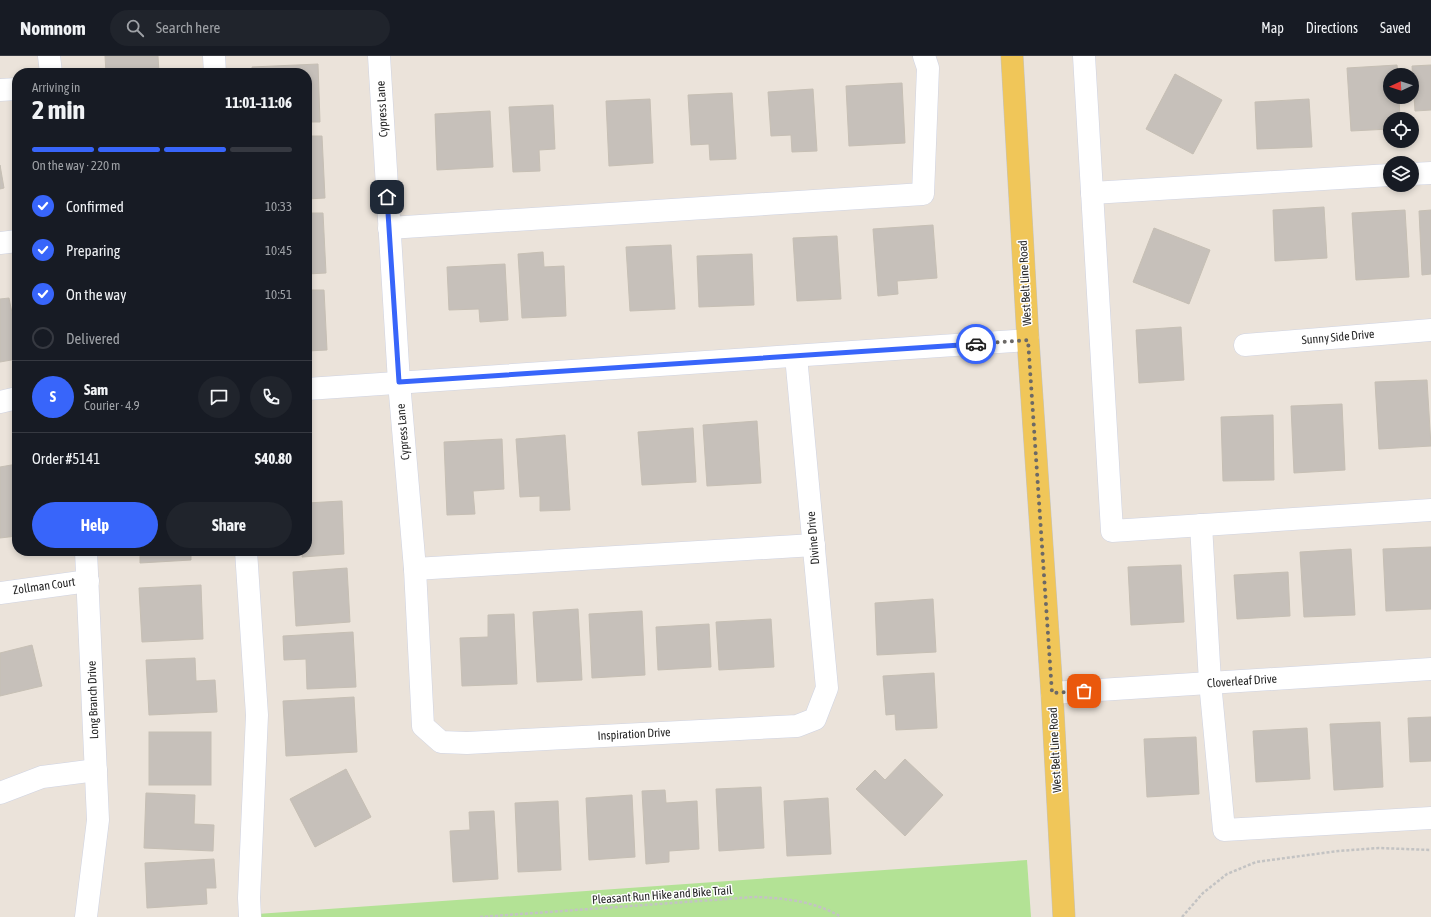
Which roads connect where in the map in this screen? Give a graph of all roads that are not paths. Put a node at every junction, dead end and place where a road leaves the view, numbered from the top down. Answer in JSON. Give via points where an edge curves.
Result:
{"nodes":[{"id":1,"x":50,"y":56,"type":"edge"},
{"id":2,"x":214,"y":56,"type":"edge"},
{"id":3,"x":378,"y":56,"type":"edge"},
{"id":4,"x":924,"y":56,"type":"edge"},
{"id":5,"x":1012,"y":56,"type":"edge"},
{"id":6,"x":1084,"y":56,"type":"edge"},
{"id":7,"x":51,"y":68,"type":"edge"},
{"id":8,"x":215,"y":68,"type":"edge"},
{"id":9,"x":12,"y":89,"type":"edge"},
{"id":10,"x":0,"y":90,"type":"edge"},
{"id":11,"x":1431,"y":173,"type":"edge"},
{"id":12,"x":1419,"y":174,"type":"edge"},
{"id":13,"x":1383,"y":175,"type":"edge"},
{"id":14,"x":1092,"y":193,"type":"junction"},
{"id":15,"x":389,"y":228,"type":"junction"},
{"id":16,"x":12,"y":242,"type":"edge"},
{"id":17,"x":0,"y":243,"type":"edge"},
{"id":18,"x":1431,"y":330,"type":"edge"},
{"id":19,"x":1028,"y":340,"type":"junction"},
{"id":20,"x":1245,"y":345,"type":"dead end"},
{"id":21,"x":796,"y":356,"type":"junction"},
{"id":22,"x":399,"y":382,"type":"junction"},
{"id":23,"x":312,"y":388,"type":"edge"},
{"id":24,"x":12,"y":399,"type":"edge"},
{"id":25,"x":0,"y":402,"type":"edge"},
{"id":26,"x":1431,"y":510,"type":"edge"},
{"id":27,"x":1201,"y":525,"type":"junction"},
{"id":28,"x":814,"y":545,"type":"junction"},
{"id":29,"x":86,"y":556,"type":"edge"},
{"id":30,"x":246,"y":556,"type":"edge"},
{"id":31,"x":416,"y":569,"type":"junction"},
{"id":32,"x":88,"y":581,"type":"junction"},
{"id":33,"x":0,"y":593,"type":"edge"},
{"id":34,"x":1431,"y":669,"type":"edge"},
{"id":35,"x":1210,"y":682,"type":"junction"},
{"id":36,"x":1052,"y":693,"type":"junction"},
{"id":37,"x":815,"y":719,"type":"joint"},
{"id":38,"x":452,"y":741,"type":"joint"},
{"id":39,"x":96,"y":770,"type":"junction"},
{"id":40,"x":0,"y":793,"type":"edge"},
{"id":41,"x":1431,"y":818,"type":"edge"},
{"id":42,"x":86,"y":917,"type":"edge"},
{"id":43,"x":250,"y":917,"type":"edge"},
{"id":44,"x":1064,"y":917,"type":"edge"}],
"edges":[{"from":1,"to":7,"type":"street"},
{"from":2,"to":8,"type":"street"},
{"from":3,"to":15,"type":"street","name":"Cypress Lane"},
{"from":4,"to":15,"type":"street","via":[[928,68],[923,194]]},
{"from":5,"to":19,"type":"main road","name":"West Belt Line Road"},
{"from":6,"to":14,"type":"street"},
{"from":9,"to":10,"type":"street"},
{"from":11,"to":12,"type":"street"},
{"from":13,"to":14,"type":"street"},
{"from":14,"to":27,"type":"street","via":[[1112,531]]},
{"from":15,"to":22,"type":"street","name":"Cypress Lane"},
{"from":16,"to":17,"type":"street"},
{"from":18,"to":20,"type":"street","name":"Sunny Side Drive"},
{"from":19,"to":21,"type":"street"},
{"from":19,"to":36,"type":"main road","name":"West Belt Line Road"},
{"from":21,"to":22,"type":"street"},
{"from":21,"to":28,"type":"street","name":"Divine Drive"},
{"from":22,"to":23,"type":"street"},
{"from":22,"to":31,"type":"street","name":"Cypress Lane"},
{"from":24,"to":25,"type":"street"},
{"from":26,"to":27,"type":"street"},
{"from":27,"to":35,"type":"street"},
{"from":28,"to":31,"type":"street"},
{"from":28,"to":37,"type":"street","name":"Divine Drive","via":[[827,688]]},
{"from":29,"to":32,"type":"street","name":"Long Branch Drive"},
{"from":30,"to":43,"type":"street","via":[[257,715]]},
{"from":31,"to":38,"type":"street","name":"Cypress Lane","via":[[423,726],[440,742]]},
{"from":32,"to":33,"type":"street","name":"Zollman Court"},
{"from":32,"to":39,"type":"street","name":"Long Branch Drive"},
{"from":34,"to":35,"type":"street","name":"Cloverleaf Drive"},
{"from":35,"to":36,"type":"street","name":"Cloverleaf Drive"},
{"from":35,"to":41,"type":"street","via":[[1224,830]]},
{"from":36,"to":44,"type":"main road","name":"West Belt Line Road"},
{"from":37,"to":38,"type":"street","name":"Inspiration Drive","via":[[797,726],[467,743]]},
{"from":39,"to":40,"type":"street","via":[[42,777]]},
{"from":39,"to":42,"type":"street","name":"Long Branch Drive","via":[[98,820]]}]}
